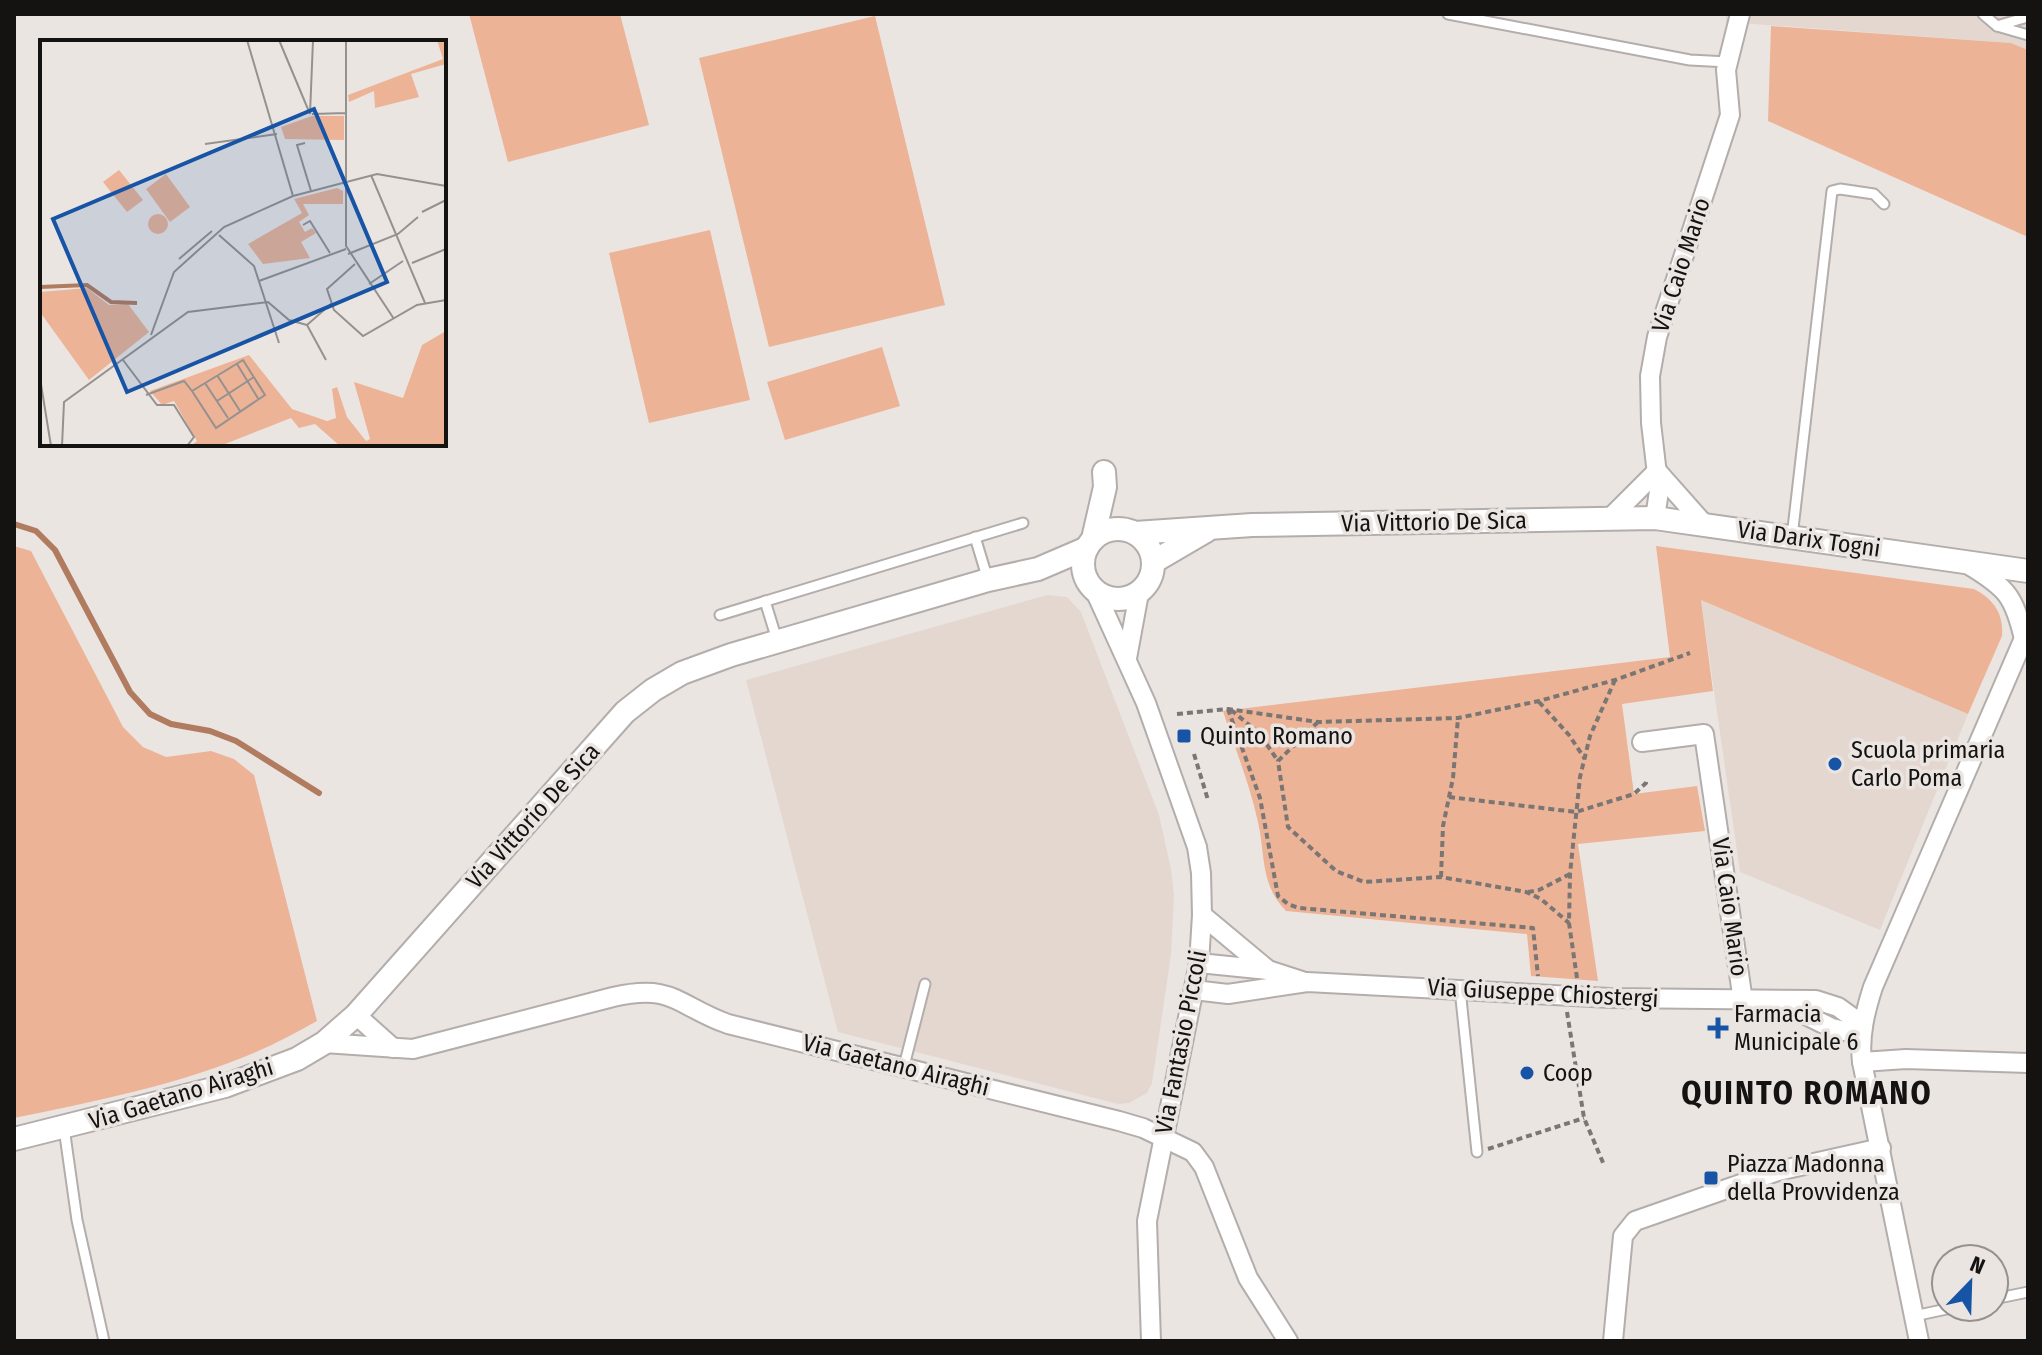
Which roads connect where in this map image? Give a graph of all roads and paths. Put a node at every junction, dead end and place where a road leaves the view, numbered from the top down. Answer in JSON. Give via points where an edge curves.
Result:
{"nodes":[{"id":1,"x":1448,"y":14,"type":"edge"},
{"id":2,"x":1740,"y":14,"type":"edge"},
{"id":3,"x":1983,"y":14,"type":"edge"},
{"id":4,"x":2025,"y":14,"type":"edge"},
{"id":5,"x":1997,"y":26,"type":"junction"},
{"id":6,"x":2028,"y":35,"type":"edge"},
{"id":7,"x":1728,"y":62,"type":"junction"},
{"id":8,"x":1884,"y":204,"type":"dead end"},
{"id":9,"x":1657,"y":471,"type":"junction"},
{"id":10,"x":1610,"y":518,"type":"junction"},
{"id":11,"x":1655,"y":518,"type":"junction"},
{"id":12,"x":1023,"y":523,"type":"dead end"},
{"id":13,"x":1704,"y":524,"type":"junction"},
{"id":14,"x":1214,"y":527,"type":"junction"},
{"id":15,"x":1130,"y":531,"type":"junction"},
{"id":16,"x":975,"y":537,"type":"junction"},
{"id":17,"x":1792,"y":537,"type":"junction"},
{"id":18,"x":1090,"y":544,"type":"junction"},
{"id":19,"x":1963,"y":561,"type":"junction"},
{"id":20,"x":1153,"y":562,"type":"junction"},
{"id":21,"x":1038,"y":569,"type":"junction"},
{"id":22,"x":2028,"y":571,"type":"edge"},
{"id":23,"x":988,"y":580,"type":"junction"},
{"id":24,"x":1091,"y":586,"type":"junction"},
{"id":25,"x":1139,"y":593,"type":"junction"},
{"id":26,"x":765,"y":601,"type":"junction"},
{"id":27,"x":720,"y":615,"type":"dead end"},
{"id":28,"x":2026,"y":634,"type":"edge"},
{"id":29,"x":777,"y":641,"type":"junction"},
{"id":30,"x":1690,"y":653,"type":"dead end"},
{"id":31,"x":1127,"y":658,"type":"junction"},
{"id":32,"x":1615,"y":680,"type":"junction"},
{"id":33,"x":1539,"y":701,"type":"junction"},
{"id":34,"x":1229,"y":709,"type":"junction"},
{"id":35,"x":1177,"y":714,"type":"dead end"},
{"id":36,"x":1458,"y":718,"type":"junction"},
{"id":37,"x":1318,"y":722,"type":"junction"},
{"id":38,"x":1642,"y":742,"type":"dead end"},
{"id":39,"x":1194,"y":754,"type":"dead end"},
{"id":40,"x":1585,"y":759,"type":"junction"},
{"id":41,"x":1278,"y":761,"type":"junction"},
{"id":42,"x":1647,"y":778,"type":"dead end"},
{"id":43,"x":1449,"y":797,"type":"junction"},
{"id":44,"x":1208,"y":800,"type":"dead end"},
{"id":45,"x":1576,"y":812,"type":"junction"},
{"id":46,"x":1570,"y":874,"type":"junction"},
{"id":47,"x":1441,"y":877,"type":"junction"},
{"id":48,"x":1526,"y":892,"type":"junction"},
{"id":49,"x":1202,"y":915,"type":"junction"},
{"id":50,"x":1569,"y":923,"type":"junction"},
{"id":51,"x":1199,"y":963,"type":"junction"},
{"id":52,"x":1268,"y":970,"type":"junction"},
{"id":53,"x":1538,"y":978,"type":"dead end"},
{"id":54,"x":1577,"y":981,"type":"dead end"},
{"id":55,"x":1307,"y":982,"type":"junction"},
{"id":56,"x":925,"y":984,"type":"dead end"},
{"id":57,"x":1460,"y":989,"type":"junction"},
{"id":58,"x":1194,"y":990,"type":"junction"},
{"id":59,"x":1743,"y":1001,"type":"junction"},
{"id":60,"x":1567,"y":1009,"type":"dead end"},
{"id":61,"x":356,"y":1015,"type":"junction"},
{"id":62,"x":1863,"y":1025,"type":"junction"},
{"id":63,"x":324,"y":1043,"type":"junction"},
{"id":64,"x":393,"y":1048,"type":"junction"},
{"id":65,"x":1862,"y":1062,"type":"junction"},
{"id":66,"x":2028,"y":1063,"type":"edge"},
{"id":67,"x":904,"y":1066,"type":"junction"},
{"id":68,"x":1584,"y":1118,"type":"junction"},
{"id":69,"x":64,"y":1128,"type":"junction"},
{"id":70,"x":1162,"y":1138,"type":"junction"},
{"id":71,"x":14,"y":1139,"type":"edge"},
{"id":72,"x":1881,"y":1148,"type":"junction"},
{"id":73,"x":1477,"y":1152,"type":"joint"},
{"id":74,"x":1604,"y":1165,"type":"dead end"},
{"id":75,"x":1930,"y":1313,"type":"edge"},
{"id":76,"x":1914,"y":1316,"type":"junction"},
{"id":77,"x":104,"y":1341,"type":"edge"},
{"id":78,"x":1151,"y":1341,"type":"edge"},
{"id":79,"x":1288,"y":1341,"type":"edge"},
{"id":80,"x":1613,"y":1341,"type":"edge"},
{"id":81,"x":1919,"y":1341,"type":"edge"}],
"edges":[{"from":1,"to":7,"type":"lane","via":[[1690,60]]},
{"from":2,"to":7,"type":"street","name":"Via Caio Mario"},
{"from":3,"to":5,"type":"lane"},
{"from":4,"to":5,"type":"lane"},
{"from":5,"to":6,"type":"lane"},
{"from":7,"to":9,"type":"street","name":"Via Caio Mario","via":[[1730,115],[1657,337],[1650,376]]},
{"from":8,"to":17,"type":"lane","via":[[1874,194],[1832,191]]},
{"from":9,"to":10,"type":"street"},
{"from":9,"to":11,"type":"street","name":"Via Caio Mario"},
{"from":9,"to":13,"type":"street"},
{"from":10,"to":11,"type":"street","name":"Via Vittorio De Sica"},
{"from":10,"to":14,"type":"street","name":"Via Vittorio De Sica"},
{"from":11,"to":13,"type":"street","name":"Via Darix Togni"},
{"from":12,"to":16,"type":"lane"},
{"from":13,"to":17,"type":"street","name":"Via Darix Togni"},
{"from":14,"to":15,"type":"street","name":"Via Vittorio De Sica"},
{"from":14,"to":20,"type":"street","name":"Via Vittorio De Sica"},
{"from":15,"to":18,"type":"street","name":"Via Vittorio De Sica","via":[[1113,529]]},
{"from":15,"to":18,"type":"street","via":[[1105,480]]},
{"from":15,"to":20,"type":"street","via":[[1151,550]]},
{"from":16,"to":23,"type":"lane"},
{"from":16,"to":26,"type":"lane"},
{"from":17,"to":19,"type":"street","name":"Via Darix Togni"},
{"from":18,"to":21,"type":"street","name":"Via Vittorio De Sica"},
{"from":18,"to":24,"type":"street","via":[[1083,559]]},
{"from":19,"to":22,"type":"street","name":"Via Darix Togni"},
{"from":19,"to":28,"type":"street","name":"Via Darix Togni","via":[[2006,590]]},
{"from":20,"to":25,"type":"street"},
{"from":21,"to":23,"type":"street","name":"Via Vittorio De Sica"},
{"from":21,"to":24,"type":"street","name":"Via Vittorio De Sica"},
{"from":23,"to":29,"type":"street","name":"Via Vittorio De Sica"},
{"from":24,"to":25,"type":"street","name":"Via Vittorio De Sica","via":[[1117,600]]},
{"from":24,"to":31,"type":"street","name":"Via Fantasio Piccoli"},
{"from":25,"to":31,"type":"street"},
{"from":26,"to":27,"type":"lane"},
{"from":26,"to":29,"type":"lane"},
{"from":28,"to":62,"type":"street","via":[[1873,987]]},
{"from":29,"to":61,"type":"street","name":"Via Vittorio De Sica","via":[[682,673],[625,712]]},
{"from":30,"to":32,"type":"path"},
{"from":31,"to":49,"type":"street","name":"Via Fantasio Piccoli","via":[[1197,847]]},
{"from":32,"to":33,"type":"path"},
{"from":32,"to":40,"type":"path"},
{"from":33,"to":36,"type":"path"},
{"from":33,"to":40,"type":"path"},
{"from":34,"to":35,"type":"path"},
{"from":34,"to":37,"type":"path"},
{"from":34,"to":41,"type":"path","via":[[1259,733]]},
{"from":34,"to":53,"type":"path","via":[[1260,798],[1278,896],[1299,908],[1533,928]]},
{"from":36,"to":37,"type":"path"},
{"from":36,"to":43,"type":"path"},
{"from":37,"to":41,"type":"path"},
{"from":38,"to":59,"type":"street","name":"Via Caio Mario","via":[[1704,734]]},
{"from":39,"to":44,"type":"path"},
{"from":40,"to":45,"type":"path"},
{"from":41,"to":47,"type":"path","via":[[1288,827],[1336,871],[1364,882]]},
{"from":42,"to":45,"type":"path","via":[[1634,794]]},
{"from":43,"to":45,"type":"path"},
{"from":43,"to":47,"type":"path"},
{"from":45,"to":46,"type":"path"},
{"from":46,"to":48,"type":"path"},
{"from":46,"to":50,"type":"path"},
{"from":47,"to":48,"type":"path"},
{"from":48,"to":50,"type":"path"},
{"from":49,"to":51,"type":"street","name":"Via Fantasio Piccoli"},
{"from":49,"to":52,"type":"street","name":"Via Giuseppe Chiostergi"},
{"from":50,"to":54,"type":"path"},
{"from":51,"to":52,"type":"street","name":"Via Giuseppe Chiostergi"},
{"from":51,"to":58,"type":"street","name":"Via Fantasio Piccoli"},
{"from":52,"to":55,"type":"street","name":"Via Giuseppe Chiostergi"},
{"from":55,"to":57,"type":"street","name":"Via Giuseppe Chiostergi"},
{"from":55,"to":58,"type":"street","name":"Via Giuseppe Chiostergi","via":[[1228,994]]},
{"from":56,"to":67,"type":"lane"},
{"from":57,"to":59,"type":"street","name":"Via Giuseppe Chiostergi"},
{"from":57,"to":73,"type":"lane"},
{"from":58,"to":70,"type":"street","name":"Via Fantasio Piccoli"},
{"from":59,"to":62,"type":"street","name":"Via Giuseppe Chiostergi","via":[[1778,1001],[1844,1031]]},
{"from":60,"to":68,"type":"path"},
{"from":61,"to":63,"type":"street","name":"Via Vittorio De Sica"},
{"from":61,"to":64,"type":"street"},
{"from":62,"to":65,"type":"street"},
{"from":63,"to":64,"type":"street","name":"Via Gaetano Airaghi"},
{"from":63,"to":69,"type":"street","name":"Via Gaetano Airaghi","via":[[225,1086]]},
{"from":64,"to":67,"type":"street","name":"Via Gaetano Airaghi","via":[[413,1049],[634,992],[658,992],[728,1024]]},
{"from":65,"to":66,"type":"street"},
{"from":65,"to":72,"type":"street"},
{"from":67,"to":70,"type":"street","name":"Via Gaetano Airaghi","via":[[1119,1121]]},
{"from":68,"to":73,"type":"path"},
{"from":68,"to":74,"type":"path"},
{"from":69,"to":71,"type":"street","name":"Via Gaetano Airaghi"},
{"from":69,"to":77,"type":"lane","via":[[77,1220]]},
{"from":70,"to":78,"type":"street","name":"Via Fantasio Piccoli","via":[[1147,1221]]},
{"from":70,"to":79,"type":"street","name":"Via Gaetano Airaghi","via":[[1193,1152],[1204,1167],[1248,1278]]},
{"from":72,"to":76,"type":"street"},
{"from":72,"to":80,"type":"street","via":[[1778,1171],[1635,1221],[1623,1236]]},
{"from":75,"to":76,"type":"lane"},
{"from":76,"to":81,"type":"street"}]}
